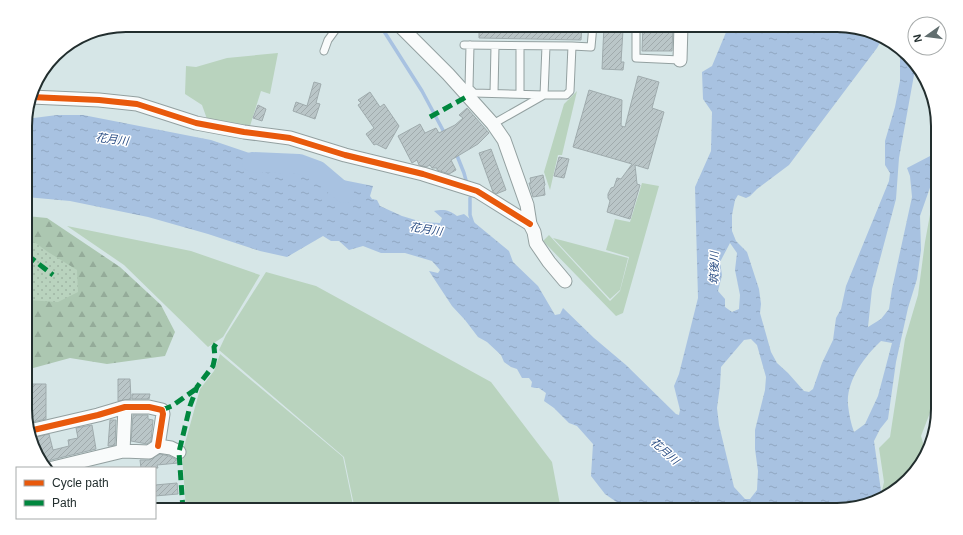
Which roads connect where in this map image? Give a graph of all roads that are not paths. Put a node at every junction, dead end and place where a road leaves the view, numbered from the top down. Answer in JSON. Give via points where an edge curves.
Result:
{"nodes":[{"id":1,"x":334,"y":32,"type":"edge"},
{"id":2,"x":406,"y":32,"type":"edge"},
{"id":3,"x":592,"y":32,"type":"edge"},
{"id":4,"x":636,"y":32,"type":"edge"},
{"id":5,"x":681,"y":32,"type":"edge"},
{"id":6,"x":496,"y":46,"type":"junction"},
{"id":7,"x":520,"y":46,"type":"junction"},
{"id":8,"x":546,"y":46,"type":"junction"},
{"id":9,"x":572,"y":46,"type":"junction"},
{"id":10,"x":324,"y":51,"type":"dead end"},
{"id":11,"x":680,"y":60,"type":"joint"},
{"id":12,"x":494,"y":93,"type":"junction"},
{"id":13,"x":520,"y":94,"type":"junction"},
{"id":14,"x":544,"y":95,"type":"junction"},
{"id":15,"x":37,"y":97,"type":"edge"},
{"id":16,"x":493,"y":124,"type":"junction"},
{"id":17,"x":530,"y":224,"type":"junction"},
{"id":18,"x":565,"y":281,"type":"dead end"},
{"id":19,"x":125,"y":407,"type":"junction"},
{"id":20,"x":35,"y":430,"type":"edge"},
{"id":21,"x":158,"y":446,"type":"junction"},
{"id":22,"x":123,"y":451,"type":"junction"},
{"id":23,"x":179,"y":452,"type":"dead end"},
{"id":24,"x":57,"y":467,"type":"edge"}],
"edges":[{"from":1,"to":10,"type":"lane"},
{"from":2,"to":16,"type":"street"},
{"from":3,"to":9,"type":"lane","via":[[591,47]]},
{"from":4,"to":11,"type":"lane","via":[[636,58]]},
{"from":5,"to":11,"type":"street"},
{"from":6,"to":7,"type":"lane"},
{"from":6,"to":12,"type":"lane"},
{"from":6,"to":12,"type":"lane","via":[[467,45],[469,88],[474,93]]},
{"from":7,"to":8,"type":"lane"},
{"from":7,"to":13,"type":"lane"},
{"from":8,"to":9,"type":"lane"},
{"from":8,"to":14,"type":"lane"},
{"from":9,"to":14,"type":"lane","via":[[570,91],[566,95]]},
{"from":12,"to":13,"type":"lane"},
{"from":13,"to":14,"type":"lane"},
{"from":14,"to":16,"type":"lane"},
{"from":15,"to":17,"type":"street","via":[[137,104],[196,123],[290,138],[477,191]]},
{"from":16,"to":17,"type":"street","via":[[504,140],[527,205]]},
{"from":17,"to":18,"type":"street","via":[[536,243]]},
{"from":19,"to":20,"type":"street"},
{"from":19,"to":21,"type":"street","via":[[162,410]]},
{"from":19,"to":22,"type":"street"},
{"from":21,"to":22,"type":"street","via":[[149,452]]},
{"from":21,"to":23,"type":"street"},
{"from":22,"to":24,"type":"street"}]}
